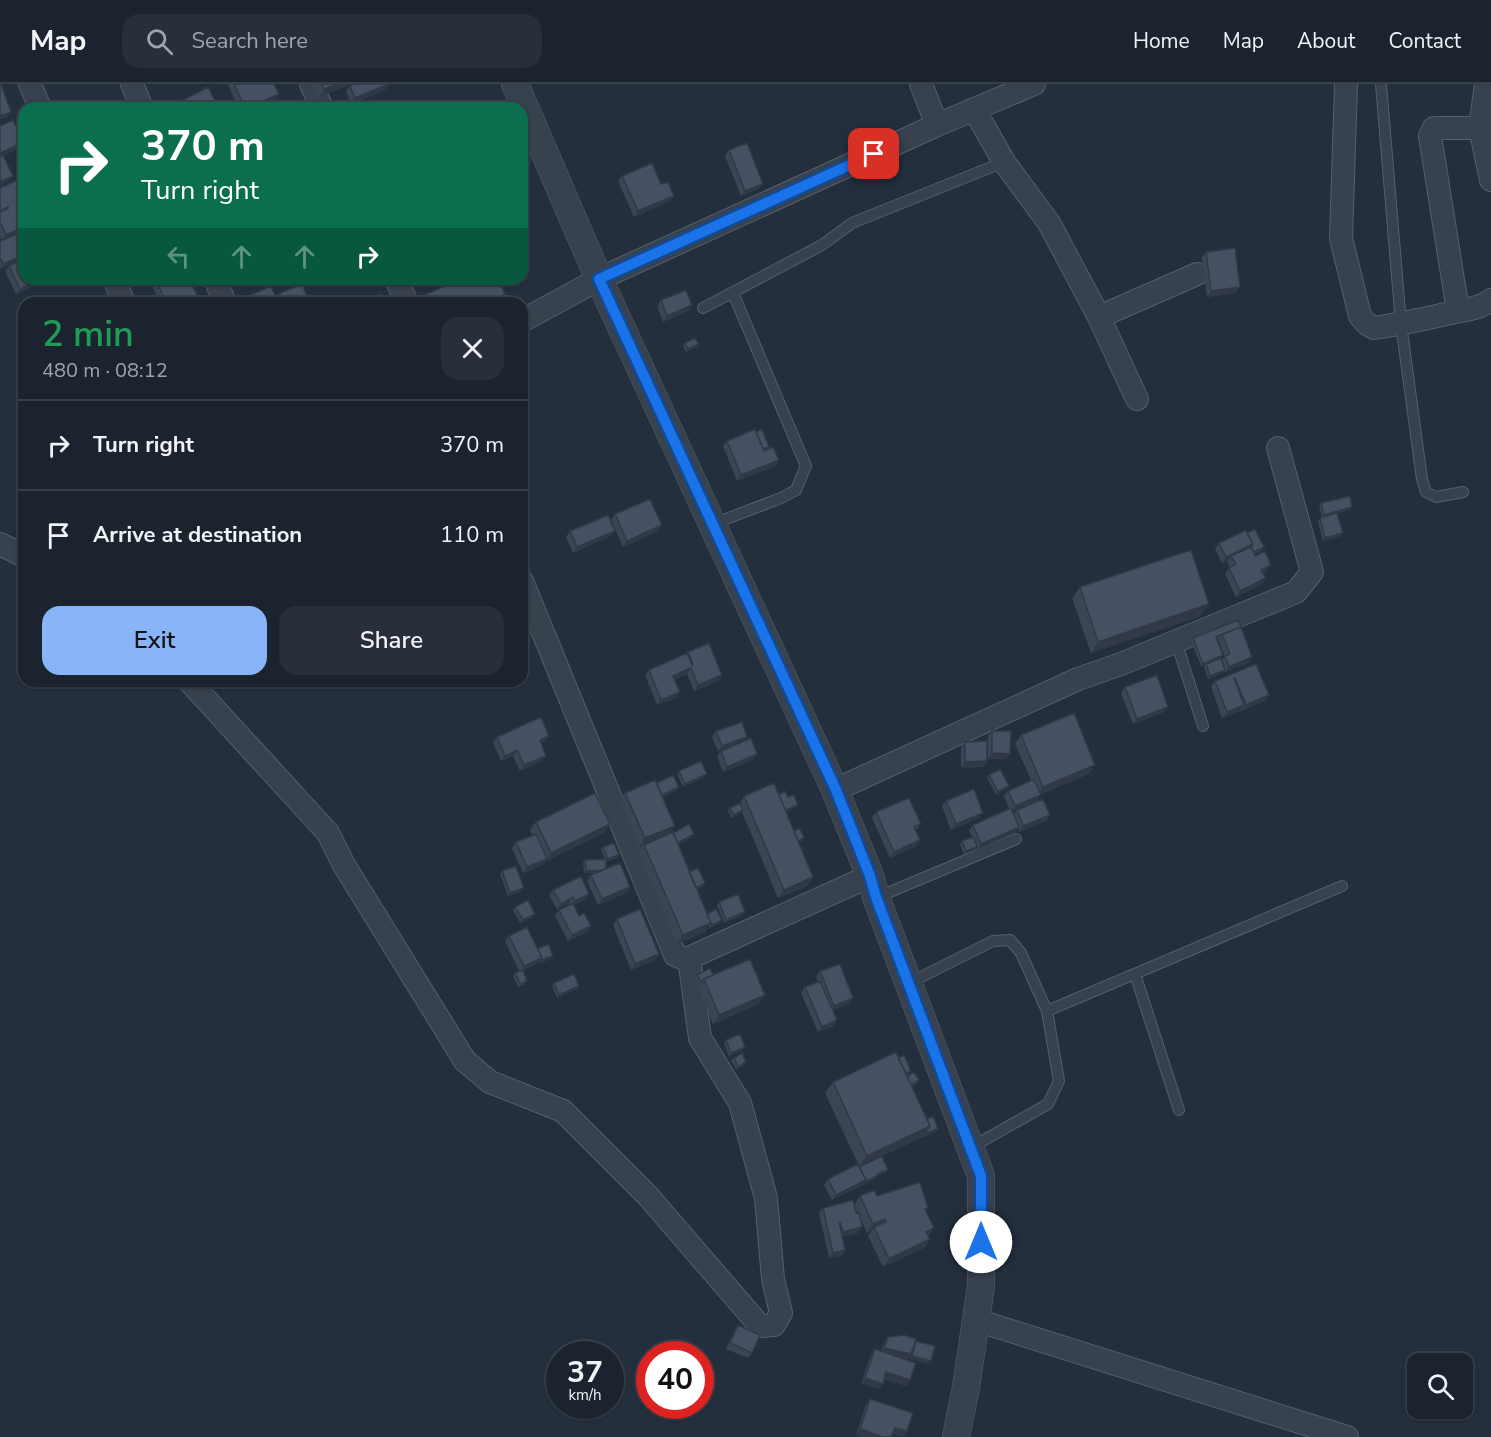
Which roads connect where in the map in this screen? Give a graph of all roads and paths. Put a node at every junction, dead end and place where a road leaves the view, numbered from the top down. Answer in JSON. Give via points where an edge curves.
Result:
{"nodes":[{"id":1,"x":30,"y":84,"type":"edge"},
{"id":2,"x":132,"y":84,"type":"edge"},
{"id":3,"x":311,"y":84,"type":"edge"},
{"id":4,"x":515,"y":84,"type":"edge"},
{"id":5,"x":921,"y":84,"type":"edge"},
{"id":6,"x":1034,"y":84,"type":"edge"},
{"id":7,"x":1346,"y":84,"type":"edge"},
{"id":8,"x":1381,"y":84,"type":"edge"},
{"id":9,"x":1486,"y":84,"type":"edge"},
{"id":10,"x":38,"y":102,"type":"edge"},
{"id":11,"x":140,"y":102,"type":"edge"},
{"id":12,"x":319,"y":102,"type":"edge"},
{"id":13,"x":523,"y":102,"type":"edge"},
{"id":14,"x":974,"y":109,"type":"junction"},
{"id":15,"x":528,"y":114,"type":"edge"},
{"id":16,"x":937,"y":125,"type":"junction"},
{"id":17,"x":1480,"y":128,"type":"junction"},
{"id":18,"x":1004,"y":162,"type":"junction"},
{"id":19,"x":1491,"y":180,"type":"edge"},
{"id":20,"x":1197,"y":274,"type":"dead end"},
{"id":21,"x":599,"y":279,"type":"junction"},
{"id":22,"x":733,"y":293,"type":"junction"},
{"id":23,"x":1491,"y":300,"type":"edge"},
{"id":24,"x":704,"y":308,"type":"dead end"},
{"id":25,"x":1458,"y":312,"type":"junction"},
{"id":26,"x":1099,"y":317,"type":"junction"},
{"id":27,"x":528,"y":318,"type":"edge"},
{"id":28,"x":1401,"y":324,"type":"junction"},
{"id":29,"x":1137,"y":399,"type":"dead end"},
{"id":30,"x":1278,"y":448,"type":"dead end"},
{"id":31,"x":1463,"y":492,"type":"dead end"},
{"id":32,"x":712,"y":524,"type":"junction"},
{"id":33,"x":0,"y":544,"type":"edge"},
{"id":34,"x":18,"y":553,"type":"edge"},
{"id":35,"x":528,"y":595,"type":"edge"},
{"id":36,"x":1176,"y":641,"type":"junction"},
{"id":37,"x":194,"y":687,"type":"edge"},
{"id":38,"x":1203,"y":726,"type":"dead end"},
{"id":39,"x":836,"y":790,"type":"junction"},
{"id":40,"x":1016,"y":839,"type":"edge"},
{"id":41,"x":873,"y":886,"type":"junction"},
{"id":42,"x":1342,"y":886,"type":"dead end"},
{"id":43,"x":689,"y":958,"type":"junction"},
{"id":44,"x":1135,"y":975,"type":"junction"},
{"id":45,"x":909,"y":983,"type":"junction"},
{"id":46,"x":1047,"y":1011,"type":"junction"},
{"id":47,"x":1179,"y":1110,"type":"dead end"},
{"id":48,"x":970,"y":1148,"type":"junction"},
{"id":49,"x":976,"y":1320,"type":"junction"},
{"id":50,"x":956,"y":1437,"type":"edge"},
{"id":51,"x":1347,"y":1437,"type":"edge"}],
"edges":[{"from":1,"to":10,"type":"street"},
{"from":2,"to":11,"type":"street"},
{"from":3,"to":12,"type":"street"},
{"from":4,"to":13,"type":"street"},
{"from":5,"to":16,"type":"street"},
{"from":6,"to":14,"type":"street"},
{"from":7,"to":28,"type":"street","via":[[1341,238],[1360,316],[1374,328]]},
{"from":8,"to":28,"type":"lane"},
{"from":9,"to":17,"type":"street"},
{"from":14,"to":16,"type":"street"},
{"from":14,"to":18,"type":"street"},
{"from":15,"to":21,"type":"street"},
{"from":16,"to":21,"type":"street"},
{"from":17,"to":19,"type":"street"},
{"from":17,"to":25,"type":"street","via":[[1434,128],[1430,136]]},
{"from":18,"to":22,"type":"lane","via":[[852,223],[822,245]]},
{"from":18,"to":26,"type":"street","via":[[1049,223]]},
{"from":20,"to":26,"type":"street"},
{"from":21,"to":27,"type":"street"},
{"from":21,"to":32,"type":"street"},
{"from":22,"to":24,"type":"lane"},
{"from":22,"to":32,"type":"lane","via":[[806,466],[796,490]]},
{"from":23,"to":25,"type":"street"},
{"from":25,"to":28,"type":"street"},
{"from":26,"to":29,"type":"street"},
{"from":28,"to":31,"type":"lane","via":[[1426,492],[1436,498]]},
{"from":30,"to":36,"type":"street","via":[[1312,572],[1296,592]]},
{"from":32,"to":39,"type":"street"},
{"from":33,"to":34,"type":"street"},
{"from":35,"to":43,"type":"street","via":[[675,955]]},
{"from":36,"to":38,"type":"lane"},
{"from":36,"to":39,"type":"street","via":[[1078,679]]},
{"from":37,"to":43,"type":"street","via":[[328,833],[465,1061],[490,1082],[563,1111],[648,1196],[760,1326],[774,1325],[780,1313],[766,1198],[740,1102],[700,1038]]},
{"from":39,"to":41,"type":"street"},
{"from":40,"to":41,"type":"lane"},
{"from":41,"to":43,"type":"street"},
{"from":41,"to":45,"type":"street"},
{"from":42,"to":44,"type":"lane"},
{"from":44,"to":46,"type":"lane"},
{"from":44,"to":47,"type":"lane"},
{"from":45,"to":46,"type":"lane","via":[[993,941],[1010,940],[1021,953]]},
{"from":45,"to":48,"type":"street"},
{"from":46,"to":48,"type":"lane","via":[[1059,1081],[1048,1104]]},
{"from":48,"to":49,"type":"street","via":[[981,1176],[981,1286]]},
{"from":49,"to":50,"type":"street"},
{"from":49,"to":51,"type":"street"}]}
